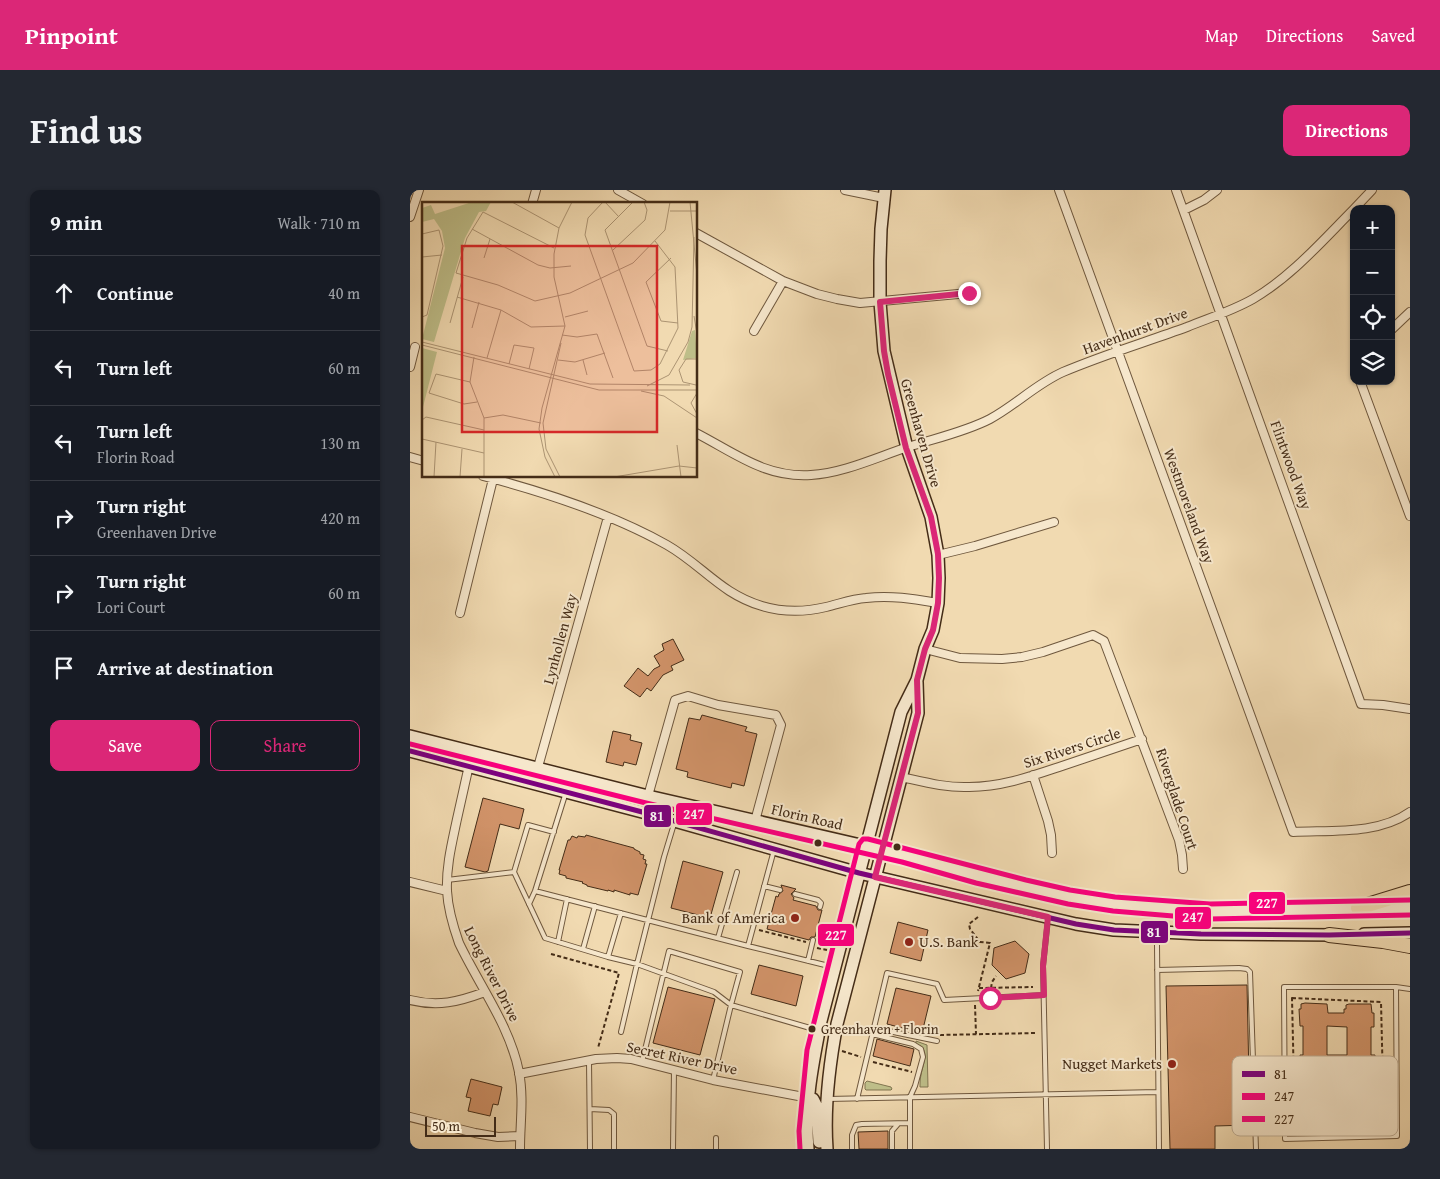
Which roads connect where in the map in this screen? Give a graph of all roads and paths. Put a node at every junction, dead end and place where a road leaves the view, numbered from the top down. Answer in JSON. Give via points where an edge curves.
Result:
{"nodes":[{"id":1,"x":419,"y":190,"type":"edge"},
{"id":2,"x":618,"y":190,"type":"edge"},
{"id":3,"x":845,"y":190,"type":"edge"},
{"id":4,"x":1059,"y":190,"type":"edge"},
{"id":5,"x":1176,"y":190,"type":"edge"},
{"id":6,"x":1218,"y":190,"type":"edge"},
{"id":7,"x":1372,"y":190,"type":"edge"},
{"id":8,"x":885,"y":194,"type":"edge"},
{"id":9,"x":639,"y":202,"type":"edge"},
{"id":10,"x":1358,"y":205,"type":"edge"},
{"id":11,"x":1184,"y":210,"type":"junction"},
{"id":12,"x":1350,"y":213,"type":"edge"},
{"id":13,"x":410,"y":217,"type":"edge"},
{"id":14,"x":698,"y":234,"type":"edge"},
{"id":15,"x":783,"y":281,"type":"junction"},
{"id":16,"x":969,"y":293,"type":"dead end"},
{"id":17,"x":880,"y":302,"type":"junction"},
{"id":18,"x":1410,"y":312,"type":"edge"},
{"id":19,"x":1222,"y":314,"type":"junction"},
{"id":20,"x":1395,"y":326,"type":"edge"},
{"id":21,"x":754,"y":331,"type":"dead end"},
{"id":22,"x":412,"y":346,"type":"edge"},
{"id":23,"x":1118,"y":352,"type":"junction"},
{"id":24,"x":410,"y":366,"type":"edge"},
{"id":25,"x":1361,"y":385,"type":"edge"},
{"id":26,"x":698,"y":434,"type":"edge"},
{"id":27,"x":906,"y":448,"type":"junction"},
{"id":28,"x":490,"y":478,"type":"edge"},
{"id":29,"x":493,"y":479,"type":"junction"},
{"id":30,"x":1410,"y":516,"type":"edge"},
{"id":31,"x":608,"y":517,"type":"junction"},
{"id":32,"x":1054,"y":522,"type":"dead end"},
{"id":33,"x":938,"y":554,"type":"junction"},
{"id":34,"x":938,"y":603,"type":"junction"},
{"id":35,"x":460,"y":612,"type":"dead end"},
{"id":36,"x":925,"y":649,"type":"junction"},
{"id":37,"x":917,"y":680,"type":"junction"},
{"id":38,"x":1410,"y":708,"type":"edge"},
{"id":39,"x":410,"y":736,"type":"edge"},
{"id":40,"x":1142,"y":739,"type":"junction"},
{"id":41,"x":410,"y":752,"type":"edge"},
{"id":42,"x":472,"y":752,"type":"junction"},
{"id":43,"x":469,"y":767,"type":"junction"},
{"id":44,"x":538,"y":768,"type":"junction"},
{"id":45,"x":1033,"y":775,"type":"junction"},
{"id":46,"x":902,"y":777,"type":"junction"},
{"id":47,"x":566,"y":792,"type":"junction"},
{"id":48,"x":648,"y":796,"type":"junction"},
{"id":49,"x":1410,"y":812,"type":"edge"},
{"id":50,"x":755,"y":821,"type":"junction"},
{"id":51,"x":675,"y":822,"type":"junction"},
{"id":52,"x":554,"y":832,"type":"junction"},
{"id":53,"x":866,"y":846,"type":"junction"},
{"id":54,"x":774,"y":850,"type":"junction"},
{"id":55,"x":882,"y":850,"type":"junction"},
{"id":56,"x":1052,"y":853,"type":"dead end"},
{"id":57,"x":1183,"y":869,"type":"dead end"},
{"id":58,"x":514,"y":872,"type":"junction"},
{"id":59,"x":737,"y":872,"type":"dead end"},
{"id":60,"x":859,"y":873,"type":"junction"},
{"id":61,"x":875,"y":877,"type":"junction"},
{"id":62,"x":448,"y":880,"type":"junction"},
{"id":63,"x":410,"y":882,"type":"edge"},
{"id":64,"x":764,"y":886,"type":"junction"},
{"id":65,"x":780,"y":890,"type":"dead end"},
{"id":66,"x":447,"y":891,"type":"junction"},
{"id":67,"x":535,"y":891,"type":"junction"},
{"id":68,"x":1410,"y":892,"type":"edge"},
{"id":69,"x":795,"y":894,"type":"dead end"},
{"id":70,"x":568,"y":899,"type":"junction"},
{"id":71,"x":529,"y":904,"type":"junction"},
{"id":72,"x":595,"y":906,"type":"junction"},
{"id":73,"x":1410,"y":907,"type":"edge"},
{"id":74,"x":820,"y":908,"type":"dead end"},
{"id":75,"x":1358,"y":908,"type":"junction"},
{"id":76,"x":621,"y":913,"type":"junction"},
{"id":77,"x":978,"y":917,"type":"dead end"},
{"id":78,"x":1048,"y":917,"type":"junction"},
{"id":79,"x":647,"y":920,"type":"junction"},
{"id":80,"x":757,"y":930,"type":"dead end"},
{"id":81,"x":1161,"y":932,"type":"junction"},
{"id":82,"x":1410,"y":933,"type":"edge"},
{"id":83,"x":1329,"y":935,"type":"junction"},
{"id":84,"x":718,"y":938,"type":"junction"},
{"id":85,"x":558,"y":942,"type":"junction"},
{"id":86,"x":812,"y":943,"type":"junction"},
{"id":87,"x":748,"y":946,"type":"junction"},
{"id":88,"x":1410,"y":946,"type":"edge"},
{"id":89,"x":583,"y":950,"type":"junction"},
{"id":90,"x":827,"y":950,"type":"dead end"},
{"id":91,"x":551,"y":954,"type":"dead end"},
{"id":92,"x":608,"y":957,"type":"junction"},
{"id":93,"x":808,"y":961,"type":"junction"},
{"id":94,"x":636,"y":964,"type":"junction"},
{"id":95,"x":834,"y":967,"type":"junction"},
{"id":96,"x":1157,"y":970,"type":"junction"},
{"id":97,"x":664,"y":973,"type":"junction"},
{"id":98,"x":996,"y":976,"type":"dead end"},
{"id":99,"x":1396,"y":987,"type":"junction"},
{"id":100,"x":979,"y":988,"type":"junction"},
{"id":101,"x":991,"y":988,"type":"junction"},
{"id":102,"x":1033,"y":988,"type":"dead end"},
{"id":103,"x":1410,"y":990,"type":"edge"},
{"id":104,"x":485,"y":992,"type":"junction"},
{"id":105,"x":1044,"y":995,"type":"junction"},
{"id":106,"x":976,"y":998,"type":"junction"},
{"id":107,"x":410,"y":1000,"type":"edge"},
{"id":108,"x":731,"y":1005,"type":"junction"},
{"id":109,"x":823,"y":1010,"type":"junction"},
{"id":110,"x":874,"y":1028,"type":"junction"},
{"id":111,"x":819,"y":1031,"type":"junction"},
{"id":112,"x":621,"y":1032,"type":"dead end"},
{"id":113,"x":1037,"y":1033,"type":"dead end"},
{"id":114,"x":872,"y":1034,"type":"junction"},
{"id":115,"x":976,"y":1034,"type":"junction"},
{"id":116,"x":937,"y":1035,"type":"dead end"},
{"id":117,"x":937,"y":1041,"type":"dead end"},
{"id":118,"x":598,"y":1048,"type":"dead end"},
{"id":119,"x":842,"y":1052,"type":"dead end"},
{"id":120,"x":1253,"y":1056,"type":"edge"},
{"id":121,"x":1284,"y":1056,"type":"edge"},
{"id":122,"x":1293,"y":1056,"type":"edge"},
{"id":123,"x":1382,"y":1056,"type":"edge"},
{"id":124,"x":1396,"y":1056,"type":"edge"},
{"id":125,"x":589,"y":1060,"type":"junction"},
{"id":126,"x":866,"y":1060,"type":"junction"},
{"id":127,"x":642,"y":1062,"type":"junction"},
{"id":128,"x":674,"y":1070,"type":"junction"},
{"id":129,"x":913,"y":1072,"type":"dead end"},
{"id":130,"x":519,"y":1074,"type":"junction"},
{"id":131,"x":713,"y":1080,"type":"junction"},
{"id":132,"x":1158,"y":1092,"type":"junction"},
{"id":133,"x":1046,"y":1095,"type":"junction"},
{"id":134,"x":810,"y":1098,"type":"junction"},
{"id":135,"x":910,"y":1098,"type":"junction"},
{"id":136,"x":857,"y":1099,"type":"junction"},
{"id":137,"x":826,"y":1100,"type":"junction"},
{"id":138,"x":590,"y":1109,"type":"junction"},
{"id":139,"x":410,"y":1117,"type":"edge"},
{"id":140,"x":910,"y":1123,"type":"junction"},
{"id":141,"x":898,"y":1124,"type":"junction"},
{"id":142,"x":520,"y":1136,"type":"junction"},
{"id":143,"x":1256,"y":1136,"type":"edge"},
{"id":144,"x":1284,"y":1136,"type":"edge"},
{"id":145,"x":1397,"y":1136,"type":"edge"},
{"id":146,"x":716,"y":1138,"type":"dead end"},
{"id":147,"x":520,"y":1149,"type":"edge"},
{"id":148,"x":590,"y":1149,"type":"edge"},
{"id":149,"x":614,"y":1149,"type":"edge"},
{"id":150,"x":673,"y":1149,"type":"edge"},
{"id":151,"x":716,"y":1149,"type":"edge"},
{"id":152,"x":808,"y":1149,"type":"edge"},
{"id":153,"x":819,"y":1149,"type":"edge"},
{"id":154,"x":827,"y":1149,"type":"edge"},
{"id":155,"x":852,"y":1149,"type":"edge"},
{"id":156,"x":892,"y":1149,"type":"edge"},
{"id":157,"x":910,"y":1149,"type":"edge"},
{"id":158,"x":1047,"y":1149,"type":"edge"},
{"id":159,"x":1159,"y":1149,"type":"edge"},
{"id":160,"x":1256,"y":1149,"type":"edge"}],
"edges":[{"from":1,"to":13,"type":"street"},
{"from":2,"to":9,"type":"street"},
{"from":3,"to":8,"type":"street"},
{"from":4,"to":23,"type":"street","name":"Westmoreland Way"},
{"from":5,"to":11,"type":"street","name":"Flintwood Way"},
{"from":6,"to":11,"type":"street"},
{"from":7,"to":10,"type":"street","name":"Havenhurst Drive"},
{"from":8,"to":17,"type":"main road","name":"Greenhaven Drive"},
{"from":11,"to":19,"type":"street","name":"Flintwood Way"},
{"from":12,"to":19,"type":"street","name":"Havenhurst Drive","via":[[1288,274],[1252,299]]},
{"from":14,"to":15,"type":"street"},
{"from":15,"to":17,"type":"street","via":[[837,299]]},
{"from":15,"to":21,"type":"street"},
{"from":16,"to":17,"type":"street"},
{"from":17,"to":27,"type":"main road","name":"Greenhaven Drive","via":[[884,351]]},
{"from":18,"to":20,"type":"street"},
{"from":19,"to":23,"type":"street","name":"Havenhurst Drive"},
{"from":19,"to":38,"type":"street","name":"Flintwood Way","via":[[1362,704]]},
{"from":22,"to":24,"type":"street"},
{"from":23,"to":27,"type":"street","name":"Havenhurst Drive","via":[[1054,377],[978,425]]},
{"from":23,"to":49,"type":"street","name":"Westmoreland Way","via":[[1293,832],[1364,829],[1392,822]]},
{"from":25,"to":30,"type":"street"},
{"from":26,"to":27,"type":"street","name":"Havenhurst Drive","via":[[752,464],[796,476],[841,470]]},
{"from":27,"to":33,"type":"main road","name":"Greenhaven Drive","via":[[931,517]]},
{"from":28,"to":29,"type":"street"},
{"from":29,"to":31,"type":"street"},
{"from":29,"to":35,"type":"street"},
{"from":31,"to":34,"type":"street","via":[[666,544],[727,591],[762,606],[806,610],[878,597]]},
{"from":31,"to":44,"type":"street","name":"Lynhollen Way"},
{"from":32,"to":33,"type":"street"},
{"from":33,"to":34,"type":"main road","name":"Greenhaven Drive"},
{"from":34,"to":36,"type":"main road","name":"Greenhaven Drive","via":[[933,630]]},
{"from":36,"to":37,"type":"main road","name":"Greenhaven Drive"},
{"from":36,"to":40,"type":"street","name":"Six Rivers Circle","via":[[960,658],[1002,659],[1043,652],[1092,634],[1104,641]]},
{"from":37,"to":46,"type":"main road","name":"Greenhaven Drive","via":[[918,713]]},
{"from":37,"to":53,"type":"main road","name":"Greenhaven Drive","via":[[902,712]]},
{"from":39,"to":42,"type":"main road","name":"Florin Road"},
{"from":40,"to":45,"type":"street","name":"Six Rivers Circle"},
{"from":40,"to":57,"type":"street","name":"Riverglade Court","via":[[1179,840]]},
{"from":41,"to":43,"type":"main road"},
{"from":42,"to":43,"type":"street","name":"Long River Drive"},
{"from":42,"to":44,"type":"main road","name":"Florin Road"},
{"from":43,"to":47,"type":"main road"},
{"from":43,"to":62,"type":"street","name":"Long River Drive","via":[[450,853]]},
{"from":44,"to":48,"type":"main road","name":"Florin Road"},
{"from":45,"to":46,"type":"street","name":"Six Rivers Circle","via":[[992,786],[969,787]]},
{"from":45,"to":56,"type":"street","via":[[1048,821]]},
{"from":46,"to":55,"type":"main road","name":"Greenhaven Drive"},
{"from":47,"to":51,"type":"main road"},
{"from":47,"to":52,"type":"lane"},
{"from":48,"to":50,"type":"main road","name":"Florin Road"},
{"from":48,"to":50,"type":"street","via":[[676,700],[688,696],[776,716],[781,725]]},
{"from":50,"to":53,"type":"main road","name":"Florin Road"},
{"from":51,"to":54,"type":"main road"},
{"from":51,"to":79,"type":"lane"},
{"from":52,"to":58,"type":"lane","via":[[528,824]]},
{"from":52,"to":67,"type":"lane"},
{"from":53,"to":55,"type":"main road","name":"Florin Road"},
{"from":53,"to":60,"type":"main road","name":"Greenhaven Drive"},
{"from":54,"to":60,"type":"main road"},
{"from":54,"to":64,"type":"lane"},
{"from":55,"to":61,"type":"main road","name":"Greenhaven Drive"},
{"from":55,"to":75,"type":"main road","name":"Florin Road","via":[[1024,887],[1114,904],[1210,912]]},
{"from":58,"to":62,"type":"lane"},
{"from":58,"to":71,"type":"lane"},
{"from":59,"to":84,"type":"lane"},
{"from":60,"to":61,"type":"main road"},
{"from":60,"to":95,"type":"main road","name":"Greenhaven Drive"},
{"from":61,"to":78,"type":"main road"},
{"from":61,"to":137,"type":"main road","name":"Greenhaven Drive","via":[[837,1024]]},
{"from":62,"to":66,"type":"street","name":"Long River Drive"},
{"from":63,"to":66,"type":"street"},
{"from":64,"to":65,"type":"lane"},
{"from":64,"to":87,"type":"lane"},
{"from":66,"to":104,"type":"street","name":"Long River Drive","via":[[459,943]]},
{"from":67,"to":70,"type":"lane"},
{"from":67,"to":71,"type":"lane"},
{"from":68,"to":75,"type":"highway"},
{"from":69,"to":74,"type":"lane","via":[[818,900]]},
{"from":70,"to":72,"type":"lane"},
{"from":70,"to":85,"type":"lane"},
{"from":71,"to":85,"type":"lane","via":[[544,938]]},
{"from":72,"to":76,"type":"lane"},
{"from":72,"to":89,"type":"lane"},
{"from":73,"to":75,"type":"main road","name":"Florin Road"},
{"from":76,"to":79,"type":"lane"},
{"from":76,"to":92,"type":"lane"},
{"from":77,"to":100,"type":"path","via":[[968,924],[970,929],[980,942],[990,944]]},
{"from":78,"to":81,"type":"main road","via":[[1114,930]]},
{"from":78,"to":105,"type":"lane"},
{"from":79,"to":84,"type":"lane"},
{"from":79,"to":94,"type":"lane"},
{"from":80,"to":86,"type":"path"},
{"from":81,"to":83,"type":"main road"},
{"from":81,"to":96,"type":"lane","via":[[1157,945]]},
{"from":82,"to":83,"type":"main road"},
{"from":83,"to":88,"type":"highway"},
{"from":84,"to":87,"type":"lane"},
{"from":85,"to":89,"type":"lane"},
{"from":86,"to":90,"type":"path","via":[[816,948]]},
{"from":86,"to":93,"type":"lane"},
{"from":87,"to":93,"type":"lane"},
{"from":89,"to":92,"type":"lane"},
{"from":91,"to":118,"type":"path","via":[[619,973]]},
{"from":92,"to":94,"type":"lane"},
{"from":93,"to":95,"type":"lane"},
{"from":94,"to":97,"type":"lane"},
{"from":94,"to":112,"type":"lane"},
{"from":95,"to":109,"type":"main road","name":"Greenhaven Drive"},
{"from":96,"to":120,"type":"lane","via":[[1247,969],[1250,972]]},
{"from":96,"to":132,"type":"lane"},
{"from":97,"to":108,"type":"lane","via":[[714,992]]},
{"from":97,"to":108,"type":"lane","via":[[669,951],[740,972]]},
{"from":97,"to":127,"type":"lane"},
{"from":98,"to":101,"type":"path"},
{"from":99,"to":103,"type":"lane"},
{"from":99,"to":121,"type":"lane","via":[[1284,987]]},
{"from":99,"to":124,"type":"lane"},
{"from":100,"to":101,"type":"path"},
{"from":100,"to":106,"type":"path"},
{"from":101,"to":102,"type":"path"},
{"from":104,"to":107,"type":"street","via":[[443,1004]]},
{"from":104,"to":130,"type":"street","name":"Long River Drive","via":[[506,1033]]},
{"from":105,"to":106,"type":"lane"},
{"from":105,"to":133,"type":"lane"},
{"from":106,"to":110,"type":"lane","via":[[944,1000],[937,984],[887,973]]},
{"from":106,"to":115,"type":"path"},
{"from":108,"to":111,"type":"lane"},
{"from":108,"to":131,"type":"lane"},
{"from":109,"to":111,"type":"main road","name":"Greenhaven Drive"},
{"from":109,"to":137,"type":"main road","via":[[824,1036],[818,1089]]},
{"from":110,"to":114,"type":"lane"},
{"from":110,"to":117,"type":"lane"},
{"from":111,"to":134,"type":"main road","name":"Greenhaven Drive"},
{"from":113,"to":115,"type":"path"},
{"from":114,"to":126,"type":"lane"},
{"from":114,"to":135,"type":"lane","via":[[922,1049],[923,1057]]},
{"from":115,"to":116,"type":"path"},
{"from":119,"to":126,"type":"path"},
{"from":122,"to":123,"type":"path","via":[[1292,998],[1381,1002]]},
{"from":125,"to":127,"type":"street","name":"Secret River Drive","via":[[617,1058]]},
{"from":125,"to":130,"type":"street","name":"Secret River Drive"},
{"from":125,"to":138,"type":"lane"},
{"from":126,"to":129,"type":"path"},
{"from":126,"to":136,"type":"lane"},
{"from":127,"to":128,"type":"street","name":"Secret River Drive"},
{"from":128,"to":131,"type":"street","name":"Secret River Drive"},
{"from":128,"to":150,"type":"lane"},
{"from":130,"to":142,"type":"street","name":"Long River Drive","via":[[522,1096]]},
{"from":131,"to":134,"type":"street","name":"Secret River Drive"},
{"from":132,"to":133,"type":"lane"},
{"from":132,"to":159,"type":"lane"},
{"from":133,"to":135,"type":"lane"},
{"from":133,"to":158,"type":"lane"},
{"from":134,"to":152,"type":"main road","name":"Greenhaven Drive","via":[[806,1132]]},
{"from":134,"to":153,"type":"main road","via":[[817,1107]]},
{"from":135,"to":136,"type":"lane"},
{"from":135,"to":140,"type":"lane"},
{"from":136,"to":137,"type":"lane"},
{"from":137,"to":154,"type":"main road","name":"Greenhaven Drive"},
{"from":138,"to":148,"type":"lane"},
{"from":138,"to":149,"type":"lane","via":[[609,1110],[614,1114]]},
{"from":139,"to":142,"type":"street","via":[[498,1137]]},
{"from":140,"to":141,"type":"lane"},
{"from":140,"to":157,"type":"lane"},
{"from":141,"to":155,"type":"lane","via":[[856,1125]]},
{"from":141,"to":156,"type":"lane","via":[[892,1131]]},
{"from":142,"to":147,"type":"street","name":"Long River Drive"},
{"from":143,"to":160,"type":"lane"},
{"from":144,"to":145,"type":"lane","via":[[1284,1139]]},
{"from":146,"to":151,"type":"lane"}]}
